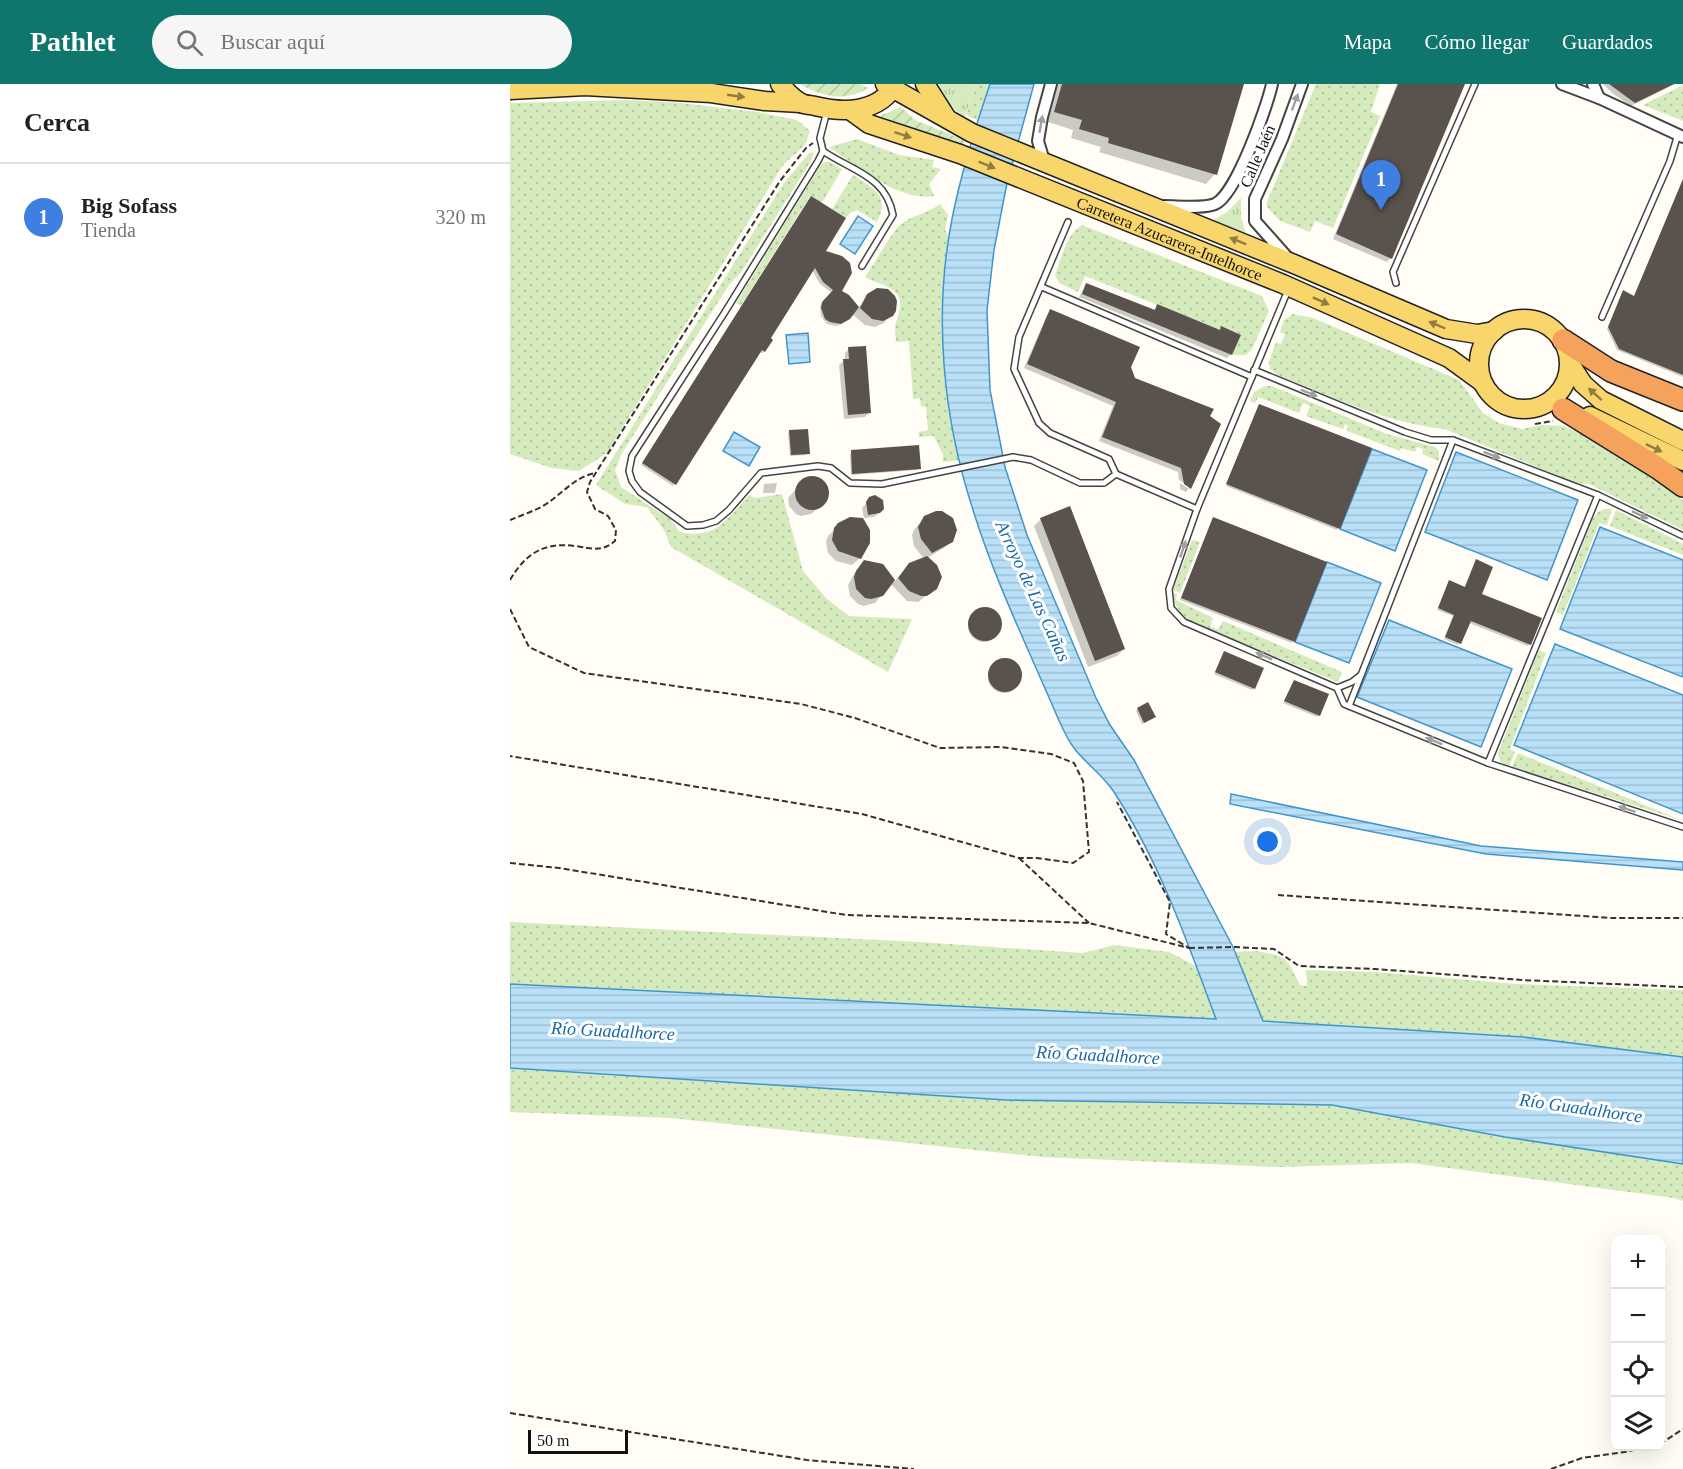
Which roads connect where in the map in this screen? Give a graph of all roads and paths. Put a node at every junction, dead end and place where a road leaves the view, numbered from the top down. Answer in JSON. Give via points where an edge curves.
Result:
{"nodes":[{"id":1,"x":780,"y":84,"type":"edge"},
{"id":2,"x":925,"y":84,"type":"edge"},
{"id":3,"x":1051,"y":84,"type":"edge"},
{"id":4,"x":1272,"y":84,"type":"edge"},
{"id":5,"x":1302,"y":84,"type":"edge"},
{"id":6,"x":1474,"y":84,"type":"edge"},
{"id":7,"x":1562,"y":84,"type":"edge"},
{"id":8,"x":1593,"y":84,"type":"edge"},
{"id":9,"x":891,"y":86,"type":"edge"},
{"id":10,"x":510,"y":90,"type":"edge"},
{"id":11,"x":1599,"y":98,"type":"junction"},
{"id":12,"x":801,"y":103,"type":"junction"},
{"id":13,"x":828,"y":109,"type":"junction"},
{"id":14,"x":851,"y":111,"type":"junction"},
{"id":15,"x":949,"y":120,"type":"junction"},
{"id":16,"x":1681,"y":135,"type":"edge"},
{"id":17,"x":820,"y":138,"type":"junction"},
{"id":18,"x":823,"y":150,"type":"junction"},
{"id":19,"x":1046,"y":164,"type":"junction"},
{"id":20,"x":1150,"y":206,"type":"junction"},
{"id":21,"x":1068,"y":222,"type":"dead end"},
{"id":22,"x":1294,"y":264,"type":"junction"},
{"id":23,"x":862,"y":266,"type":"dead end"},
{"id":24,"x":1396,"y":283,"type":"dead end"},
{"id":25,"x":1042,"y":287,"type":"junction"},
{"id":26,"x":1289,"y":287,"type":"junction"},
{"id":27,"x":1602,"y":316,"type":"dead end"},
{"id":28,"x":1494,"y":331,"type":"junction"},
{"id":29,"x":1563,"y":340,"type":"junction"},
{"id":30,"x":1570,"y":364,"type":"junction"},
{"id":31,"x":1254,"y":370,"type":"junction"},
{"id":32,"x":1252,"y":377,"type":"junction"},
{"id":33,"x":1482,"y":382,"type":"junction"},
{"id":34,"x":1683,"y":400,"type":"edge"},
{"id":35,"x":1541,"y":406,"type":"junction"},
{"id":36,"x":1563,"y":410,"type":"junction"},
{"id":37,"x":1453,"y":440,"type":"junction"},
{"id":38,"x":1683,"y":441,"type":"edge"},
{"id":39,"x":1683,"y":461,"type":"edge"},
{"id":40,"x":597,"y":473,"type":"junction"},
{"id":41,"x":1116,"y":474,"type":"junction"},
{"id":42,"x":1683,"y":486,"type":"edge"},
{"id":43,"x":1598,"y":495,"type":"junction"},
{"id":44,"x":1197,"y":509,"type":"junction"},
{"id":45,"x":510,"y":520,"type":"edge"},
{"id":46,"x":1683,"y":536,"type":"edge"},
{"id":47,"x":510,"y":580,"type":"edge"},
{"id":48,"x":510,"y":604,"type":"edge"},
{"id":49,"x":511,"y":609,"type":"edge"},
{"id":50,"x":1362,"y":674,"type":"junction"},
{"id":51,"x":1336,"y":688,"type":"junction"},
{"id":52,"x":1349,"y":706,"type":"junction"},
{"id":53,"x":510,"y":756,"type":"edge"},
{"id":54,"x":1488,"y":764,"type":"junction"},
{"id":55,"x":1117,"y":802,"type":"dead end"},
{"id":56,"x":1683,"y":826,"type":"edge"},
{"id":57,"x":1019,"y":858,"type":"junction"},
{"id":58,"x":510,"y":863,"type":"edge"},
{"id":59,"x":1278,"y":895,"type":"dead end"},
{"id":60,"x":1683,"y":918,"type":"edge"},
{"id":61,"x":1089,"y":923,"type":"junction"},
{"id":62,"x":1189,"y":948,"type":"junction"},
{"id":63,"x":1683,"y":987,"type":"edge"},
{"id":64,"x":510,"y":1413,"type":"edge"},
{"id":65,"x":1683,"y":1429,"type":"edge"},
{"id":66,"x":1665,"y":1441,"type":"edge"},
{"id":67,"x":1629,"y":1451,"type":"edge"},
{"id":68,"x":914,"y":1469,"type":"edge"},
{"id":69,"x":1551,"y":1469,"type":"edge"}],
"edges":[{"from":1,"to":12,"type":"main road"},
{"from":2,"to":15,"type":"main road"},
{"from":19,"to":3,"type":"street","one_way":true,"via":[[1038,141]]},
{"from":4,"to":20,"type":"street","name":"Calle Jaén","via":[[1244,164],[1227,194],[1215,204],[1196,207]]},
{"from":22,"to":5,"type":"street","name":"Calle Jaén","one_way":true,"via":[[1255,221],[1255,199]]},
{"from":6,"to":24,"type":"lane","via":[[1399,256],[1393,273]]},
{"from":7,"to":11,"type":"street"},
{"from":8,"to":11,"type":"street"},
{"from":9,"to":14,"type":"main road","via":[[883,99]]},
{"from":9,"to":15,"type":"main road","name":"Carretera Azucarera-Intelhorce"},
{"from":10,"to":12,"type":"main road","one_way":true,"via":[[596,87]]},
{"from":11,"to":16,"type":"street"},
{"from":12,"to":13,"type":"main road"},
{"from":13,"to":14,"type":"main road"},
{"from":13,"to":17,"type":"lane"},
{"from":14,"to":26,"type":"main road","name":"Carretera Azucarera-Intelhorce","one_way":true,"via":[[869,124],[960,154]]},
{"from":15,"to":19,"type":"main road","name":"Carretera Azucarera-Intelhorce"},
{"from":16,"to":27,"type":"lane"},
{"from":17,"to":18,"type":"lane"},
{"from":17,"to":40,"type":"path","via":[[806,148],[780,181]]},
{"from":18,"to":23,"type":"lane","via":[[878,182],[892,206],[893,215]]},
{"from":18,"to":41,"type":"lane","via":[[632,456],[629,471],[640,492],[687,526],[716,522],[761,473],[819,466],[831,468],[850,483],[882,484],[1012,457],[1031,460],[1080,483],[1104,483]]},
{"from":19,"to":20,"type":"main road","name":"Carretera Azucarera-Intelhorce"},
{"from":22,"to":20,"type":"main road","name":"Carretera Azucarera-Intelhorce","one_way":true},
{"from":21,"to":25,"type":"lane"},
{"from":28,"to":22,"type":"main road","name":"Carretera Azucarera-Intelhorce","one_way":true,"via":[[1477,334],[1446,329]]},
{"from":25,"to":32,"type":"lane"},
{"from":25,"to":41,"type":"lane","via":[[1019,337],[1014,369],[1039,423],[1050,433],[1109,459]]},
{"from":26,"to":31,"type":"lane"},
{"from":26,"to":33,"type":"main road","name":"Carretera Azucarera-Intelhorce","one_way":true,"via":[[1449,358]]},
{"from":28,"to":29,"type":"main road","via":[[1507,322],[1524,319],[1542,322]]},
{"from":28,"to":33,"type":"main road","via":[[1482,347]]},
{"from":29,"to":30,"type":"main road"},
{"from":29,"to":34,"type":"highway","via":[[1611,371]]},
{"from":30,"to":35,"type":"main road","via":[[1561,389]]},
{"from":38,"to":30,"type":"main road","one_way":true,"via":[[1601,400],[1583,384]]},
{"from":31,"to":32,"type":"lane"},
{"from":31,"to":37,"type":"lane","one_way":true,"via":[[1405,432],[1431,440]]},
{"from":32,"to":44,"type":"lane"},
{"from":33,"to":35,"type":"main road","via":[[1492,396],[1507,406]]},
{"from":35,"to":36,"type":"main road"},
{"from":36,"to":39,"type":"main road","one_way":true,"via":[[1592,417]]},
{"from":36,"to":42,"type":"highway"},
{"from":37,"to":43,"type":"lane","one_way":true},
{"from":37,"to":50,"type":"lane"},
{"from":40,"to":45,"type":"path","via":[[572,482],[540,508]]},
{"from":40,"to":47,"type":"path","via":[[587,492],[595,509],[608,516],[616,530],[615,541],[607,548],[544,546],[519,565]]},
{"from":41,"to":44,"type":"lane"},
{"from":43,"to":46,"type":"lane","one_way":true},
{"from":43,"to":54,"type":"lane"},
{"from":51,"to":44,"type":"lane","one_way":true,"via":[[1184,622],[1171,608],[1169,589]]},
{"from":48,"to":49,"type":"path"},
{"from":49,"to":57,"type":"path","via":[[529,647],[584,673],[801,704],[940,748],[1001,747],[1051,754],[1074,764],[1083,781],[1089,852],[1073,863]]},
{"from":50,"to":51,"type":"lane"},
{"from":50,"to":52,"type":"lane"},
{"from":51,"to":52,"type":"lane"},
{"from":54,"to":52,"type":"lane","one_way":true},
{"from":53,"to":57,"type":"path","via":[[862,814]]},
{"from":56,"to":54,"type":"lane","one_way":true},
{"from":55,"to":62,"type":"path","via":[[1170,902],[1166,934]]},
{"from":57,"to":61,"type":"path"},
{"from":58,"to":61,"type":"path","via":[[846,915]]},
{"from":59,"to":60,"type":"path","via":[[1612,918]]},
{"from":61,"to":62,"type":"path"},
{"from":62,"to":63,"type":"path","via":[[1274,949],[1299,966]]},
{"from":64,"to":68,"type":"path","via":[[807,1460]]},
{"from":65,"to":66,"type":"path"},
{"from":67,"to":69,"type":"path","via":[[1582,1458]]}]}
